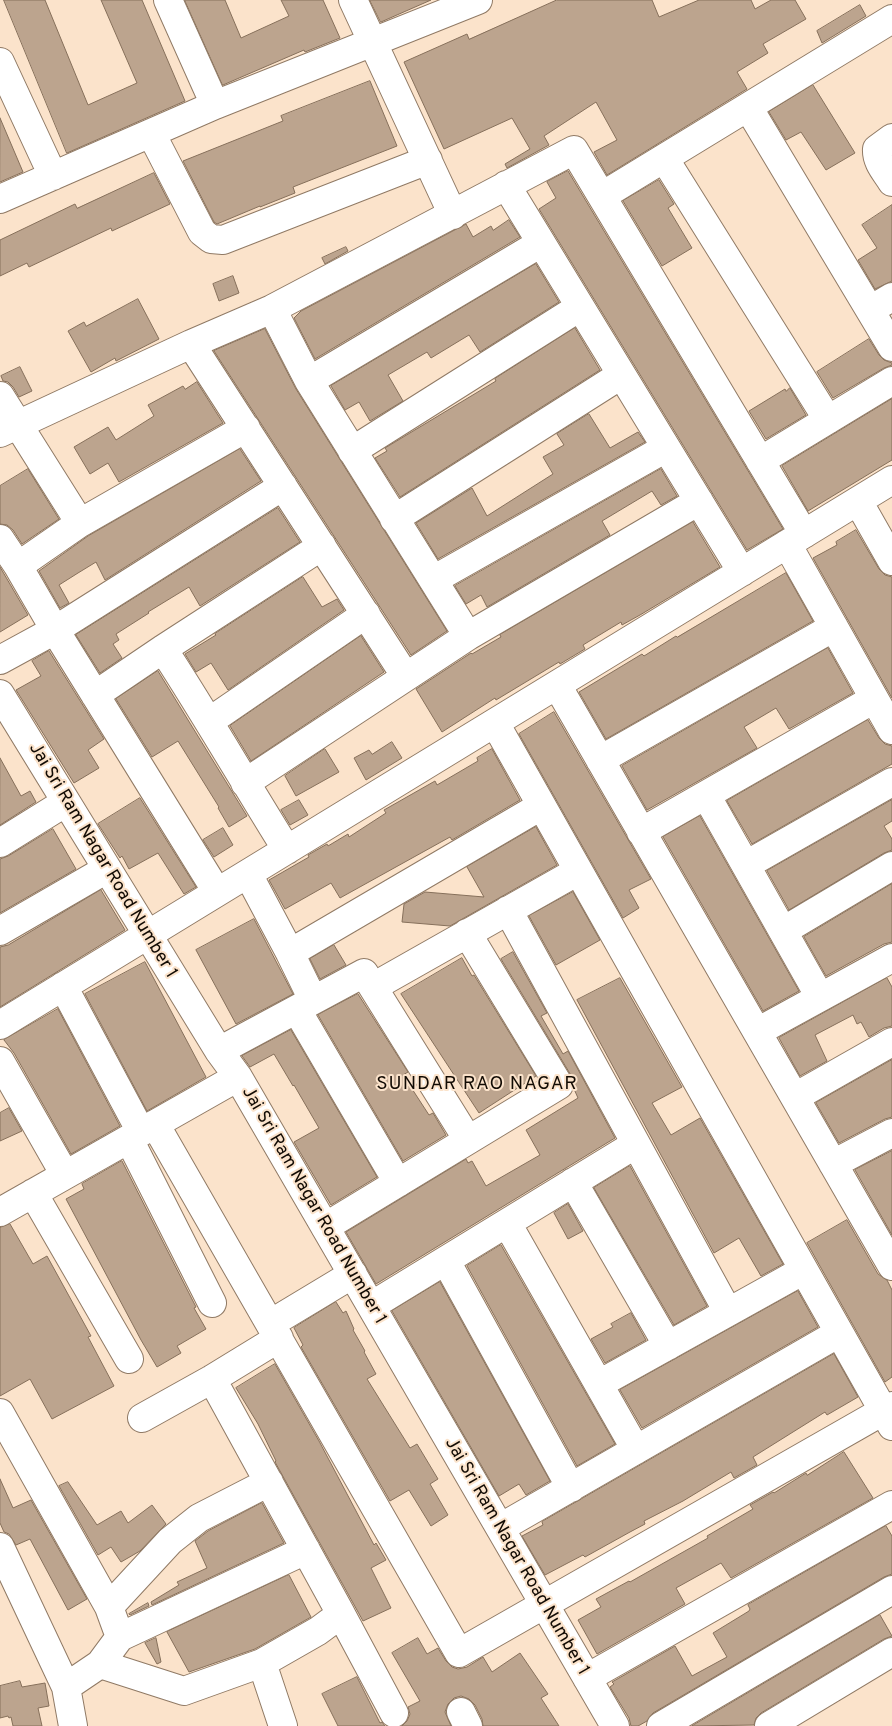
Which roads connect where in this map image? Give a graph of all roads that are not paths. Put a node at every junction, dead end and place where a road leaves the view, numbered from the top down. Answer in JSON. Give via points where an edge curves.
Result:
{"nodes":[{"id":1,"x":168,"y":0,"type":"edge"},
{"id":2,"x":353,"y":0,"type":"edge"},
{"id":3,"x":478,"y":0,"type":"edge"},
{"id":4,"x":892,"y":19,"type":"edge"},
{"id":5,"x":372,"y":42,"type":"junction"},
{"id":6,"x":0,"y":62,"type":"edge"},
{"id":7,"x":215,"y":105,"type":"junction"},
{"id":8,"x":748,"y":107,"type":"junction"},
{"id":9,"x":151,"y":133,"type":"junction"},
{"id":10,"x":892,"y":138,"type":"edge"},
{"id":11,"x":664,"y":158,"type":"junction"},
{"id":12,"x":428,"y":160,"type":"junction"},
{"id":13,"x":53,"y":176,"type":"junction"},
{"id":14,"x":892,"y":182,"type":"edge"},
{"id":15,"x":506,"y":185,"type":"junction"},
{"id":16,"x":602,"y":196,"type":"junction"},
{"id":17,"x":0,"y":199,"type":"edge"},
{"id":18,"x":453,"y":215,"type":"junction"},
{"id":19,"x":541,"y":243,"type":"junction"},
{"id":20,"x":881,"y":304,"type":"edge"},
{"id":21,"x":580,"y":307,"type":"junction"},
{"id":22,"x":272,"y":309,"type":"junction"},
{"id":23,"x":192,"y":344,"type":"junction"},
{"id":24,"x":892,"y":347,"type":"edge"},
{"id":25,"x":621,"y":375,"type":"junction"},
{"id":26,"x":309,"y":381,"type":"junction"},
{"id":27,"x":892,"y":381,"type":"edge"},
{"id":28,"x":0,"y":396,"type":"edge"},
{"id":29,"x":828,"y":420,"type":"junction"},
{"id":30,"x":9,"y":428,"type":"edge"},
{"id":31,"x":246,"y":428,"type":"junction"},
{"id":32,"x":666,"y":448,"type":"junction"},
{"id":33,"x":352,"y":452,"type":"junction"},
{"id":34,"x":760,"y":461,"type":"junction"},
{"id":35,"x":892,"y":480,"type":"edge"},
{"id":36,"x":283,"y":486,"type":"junction"},
{"id":37,"x":699,"y":501,"type":"junction"},
{"id":38,"x":858,"y":501,"type":"junction"},
{"id":39,"x":394,"y":519,"type":"junction"},
{"id":40,"x":80,"y":523,"type":"junction"},
{"id":41,"x":796,"y":539,"type":"junction"},
{"id":42,"x":0,"y":540,"type":"edge"},
{"id":43,"x":322,"y":546,"type":"junction"},
{"id":44,"x":892,"y":561,"type":"edge"},
{"id":45,"x":18,"y":566,"type":"junction"},
{"id":46,"x":742,"y":572,"type":"junction"},
{"id":47,"x":433,"y":580,"type":"junction"},
{"id":48,"x":366,"y":614,"type":"junction"},
{"id":49,"x":834,"y":627,"type":"junction"},
{"id":50,"x":55,"y":630,"type":"junction"},
{"id":51,"x":468,"y":636,"type":"junction"},
{"id":52,"x":163,"y":649,"type":"junction"},
{"id":53,"x":0,"y":660,"type":"edge"},
{"id":54,"x":406,"y":677,"type":"junction"},
{"id":55,"x":556,"y":685,"type":"junction"},
{"id":56,"x":0,"y":694,"type":"edge"},
{"id":57,"x":95,"y":695,"type":"junction"},
{"id":58,"x":874,"y":698,"type":"junction"},
{"id":59,"x":210,"y":721,"type":"junction"},
{"id":60,"x":494,"y":723,"type":"junction"},
{"id":61,"x":892,"y":730,"type":"edge"},
{"id":62,"x":600,"y":760,"type":"junction"},
{"id":63,"x":892,"y":782,"type":"edge"},
{"id":64,"x":245,"y":783,"type":"junction"},
{"id":65,"x":706,"y":794,"type":"junction"},
{"id":66,"x":66,"y":802,"type":"junction"},
{"id":67,"x":541,"y":806,"type":"junction"},
{"id":68,"x":641,"y":832,"type":"junction"},
{"id":69,"x":0,"y":843,"type":"edge"},
{"id":70,"x":287,"y":850,"type":"junction"},
{"id":71,"x":746,"y":865,"type":"junction"},
{"id":72,"x":892,"y":866,"type":"edge"},
{"id":73,"x":107,"y":869,"type":"junction"},
{"id":74,"x":578,"y":871,"type":"junction"},
{"id":75,"x":248,"y":874,"type":"junction"},
{"id":76,"x":217,"y":892,"type":"junction"},
{"id":77,"x":508,"y":910,"type":"junction"},
{"id":78,"x":0,"y":931,"type":"edge"},
{"id":79,"x":783,"y":931,"type":"junction"},
{"id":80,"x":467,"y":934,"type":"junction"},
{"id":81,"x":147,"y":935,"type":"junction"},
{"id":82,"x":290,"y":952,"type":"junction"},
{"id":83,"x":892,"y":958,"type":"edge"},
{"id":84,"x":64,"y":986,"type":"junction"},
{"id":85,"x":373,"y":987,"type":"junction"},
{"id":86,"x":820,"y":997,"type":"junction"},
{"id":87,"x":305,"y":1005,"type":"junction"},
{"id":88,"x":0,"y":1025,"type":"edge"},
{"id":89,"x":757,"y":1032,"type":"junction"},
{"id":90,"x":892,"y":1042,"type":"edge"},
{"id":91,"x":219,"y":1051,"type":"junction"},
{"id":92,"x":0,"y":1061,"type":"edge"},
{"id":93,"x":238,"y":1077,"type":"junction"},
{"id":94,"x":794,"y":1097,"type":"junction"},
{"id":95,"x":142,"y":1132,"type":"junction"},
{"id":96,"x":892,"y":1133,"type":"edge"},
{"id":97,"x":468,"y":1140,"type":"junction"},
{"id":98,"x":636,"y":1144,"type":"junction"},
{"id":99,"x":833,"y":1164,"type":"junction"},
{"id":100,"x":65,"y":1175,"type":"junction"},
{"id":101,"x":573,"y":1182,"type":"junction"},
{"id":102,"x":398,"y":1183,"type":"junction"},
{"id":103,"x":33,"y":1194,"type":"junction"},
{"id":104,"x":0,"y":1212,"type":"edge"},
{"id":105,"x":507,"y":1223,"type":"junction"},
{"id":106,"x":325,"y":1227,"type":"junction"},
{"id":107,"x":446,"y":1260,"type":"junction"},
{"id":108,"x":892,"y":1266,"type":"edge"},
{"id":109,"x":804,"y":1270,"type":"junction"},
{"id":110,"x":353,"y":1274,"type":"junction"},
{"id":111,"x":212,"y":1303,"type":"dead end"},
{"id":112,"x":371,"y":1306,"type":"junction"},
{"id":113,"x":728,"y":1312,"type":"junction"},
{"id":114,"x":274,"y":1331,"type":"junction"},
{"id":115,"x":840,"y":1333,"type":"junction"},
{"id":116,"x":668,"y":1346,"type":"junction"},
{"id":117,"x":129,"y":1359,"type":"dead end"},
{"id":118,"x":212,"y":1379,"type":"junction"},
{"id":119,"x":599,"y":1384,"type":"junction"},
{"id":120,"x":0,"y":1413,"type":"edge"},
{"id":121,"x":889,"y":1414,"type":"edge"},
{"id":122,"x":142,"y":1418,"type":"dead end"},
{"id":123,"x":636,"y":1450,"type":"junction"},
{"id":124,"x":270,"y":1482,"type":"junction"},
{"id":125,"x":571,"y":1488,"type":"junction"},
{"id":126,"x":892,"y":1505,"type":"edge"},
{"id":127,"x":500,"y":1528,"type":"junction"},
{"id":128,"x":0,"y":1547,"type":"edge"},
{"id":129,"x":306,"y":1550,"type":"junction"},
{"id":130,"x":892,"y":1590,"type":"edge"},
{"id":131,"x":544,"y":1604,"type":"junction"},
{"id":132,"x":109,"y":1607,"type":"junction"},
{"id":133,"x":341,"y":1614,"type":"junction"},
{"id":134,"x":120,"y":1638,"type":"junction"},
{"id":135,"x":892,"y":1652,"type":"edge"},
{"id":136,"x":262,"y":1663,"type":"junction"},
{"id":137,"x":100,"y":1664,"type":"junction"},
{"id":138,"x":587,"y":1678,"type":"junction"},
{"id":139,"x":66,"y":1687,"type":"junction"},
{"id":140,"x":394,"y":1713,"type":"dead end"},
{"id":141,"x":73,"y":1726,"type":"edge"},
{"id":142,"x":283,"y":1726,"type":"edge"},
{"id":143,"x":615,"y":1726,"type":"edge"},
{"id":144,"x":661,"y":1726,"type":"edge"},
{"id":145,"x":769,"y":1726,"type":"edge"}],
"edges":[{"from":1,"to":7,"type":"street"},
{"from":2,"to":5,"type":"street"},
{"from":3,"to":5,"type":"street"},
{"from":4,"to":8,"type":"street"},
{"from":5,"to":7,"type":"street"},
{"from":5,"to":12,"type":"street"},
{"from":6,"to":13,"type":"street"},
{"from":7,"to":9,"type":"street"},
{"from":8,"to":11,"type":"street"},
{"from":8,"to":20,"type":"street"},
{"from":9,"to":12,"type":"street","via":[[202,232],[211,239],[223,240]]},
{"from":9,"to":13,"type":"street"},
{"from":10,"to":14,"type":"street","via":[[877,150],[878,160]]},
{"from":11,"to":16,"type":"street"},
{"from":11,"to":29,"type":"street"},
{"from":12,"to":18,"type":"street"},
{"from":13,"to":17,"type":"street"},
{"from":15,"to":16,"type":"street","via":[[574,150]]},
{"from":15,"to":18,"type":"street"},
{"from":15,"to":19,"type":"street"},
{"from":16,"to":34,"type":"street"},
{"from":18,"to":22,"type":"street"},
{"from":19,"to":21,"type":"street"},
{"from":19,"to":26,"type":"street"},
{"from":20,"to":24,"type":"street"},
{"from":21,"to":25,"type":"street"},
{"from":21,"to":33,"type":"street"},
{"from":22,"to":23,"type":"street"},
{"from":22,"to":26,"type":"street"},
{"from":23,"to":30,"type":"street"},
{"from":23,"to":31,"type":"street"},
{"from":25,"to":32,"type":"street"},
{"from":25,"to":39,"type":"street"},
{"from":26,"to":33,"type":"street"},
{"from":27,"to":29,"type":"street"},
{"from":28,"to":30,"type":"street"},
{"from":29,"to":34,"type":"street"},
{"from":30,"to":40,"type":"street"},
{"from":31,"to":36,"type":"street"},
{"from":31,"to":40,"type":"street"},
{"from":32,"to":37,"type":"street"},
{"from":32,"to":47,"type":"street"},
{"from":33,"to":39,"type":"street"},
{"from":34,"to":41,"type":"street"},
{"from":35,"to":38,"type":"street"},
{"from":36,"to":43,"type":"street"},
{"from":36,"to":50,"type":"street"},
{"from":37,"to":46,"type":"street"},
{"from":37,"to":51,"type":"street"},
{"from":38,"to":41,"type":"street"},
{"from":38,"to":44,"type":"street"},
{"from":39,"to":47,"type":"street"},
{"from":40,"to":45,"type":"street"},
{"from":41,"to":46,"type":"street"},
{"from":41,"to":49,"type":"street"},
{"from":42,"to":45,"type":"street"},
{"from":43,"to":48,"type":"street"},
{"from":43,"to":52,"type":"street"},
{"from":45,"to":50,"type":"street"},
{"from":46,"to":55,"type":"street"},
{"from":47,"to":51,"type":"street"},
{"from":48,"to":54,"type":"street"},
{"from":48,"to":59,"type":"street"},
{"from":49,"to":58,"type":"street"},
{"from":49,"to":62,"type":"street"},
{"from":50,"to":53,"type":"street"},
{"from":50,"to":57,"type":"street"},
{"from":51,"to":54,"type":"street"},
{"from":52,"to":57,"type":"street"},
{"from":52,"to":59,"type":"street"},
{"from":54,"to":64,"type":"street"},
{"from":55,"to":60,"type":"street"},
{"from":55,"to":62,"type":"street"},
{"from":56,"to":66,"type":"street","name":"Jai Sri Ram Nagar Road Number 1"},
{"from":57,"to":76,"type":"street"},
{"from":58,"to":61,"type":"street"},
{"from":58,"to":65,"type":"street"},
{"from":59,"to":64,"type":"street"},
{"from":60,"to":67,"type":"street"},
{"from":60,"to":70,"type":"street"},
{"from":62,"to":68,"type":"street"},
{"from":63,"to":71,"type":"street"},
{"from":64,"to":70,"type":"street"},
{"from":65,"to":68,"type":"street"},
{"from":65,"to":71,"type":"street"},
{"from":66,"to":69,"type":"street"},
{"from":66,"to":73,"type":"street","name":"Jai Sri Ram Nagar Road Number 1"},
{"from":67,"to":74,"type":"street"},
{"from":67,"to":82,"type":"street"},
{"from":68,"to":89,"type":"street"},
{"from":70,"to":75,"type":"street"},
{"from":71,"to":79,"type":"street"},
{"from":72,"to":79,"type":"street"},
{"from":73,"to":78,"type":"street"},
{"from":73,"to":81,"type":"street","name":"Jai Sri Ram Nagar Road Number 1"},
{"from":74,"to":77,"type":"street"},
{"from":74,"to":109,"type":"street"},
{"from":75,"to":76,"type":"street"},
{"from":75,"to":82,"type":"street"},
{"from":76,"to":81,"type":"street"},
{"from":77,"to":80,"type":"street"},
{"from":77,"to":98,"type":"street"},
{"from":79,"to":86,"type":"street"},
{"from":80,"to":85,"type":"street"},
{"from":80,"to":97,"type":"street","via":[[559,1085]]},
{"from":81,"to":84,"type":"street"},
{"from":81,"to":91,"type":"street","name":"Jai Sri Ram Nagar Road Number 1"},
{"from":82,"to":87,"type":"street"},
{"from":83,"to":86,"type":"street"},
{"from":84,"to":88,"type":"street"},
{"from":84,"to":95,"type":"street"},
{"from":85,"to":87,"type":"street","via":[[364,973]]},
{"from":85,"to":97,"type":"street"},
{"from":86,"to":89,"type":"street"},
{"from":87,"to":91,"type":"street"},
{"from":87,"to":102,"type":"street"},
{"from":89,"to":94,"type":"street"},
{"from":90,"to":94,"type":"street"},
{"from":91,"to":93,"type":"street","name":"Jai Sri Ram Nagar Road Number 1"},
{"from":92,"to":100,"type":"street"},
{"from":93,"to":95,"type":"street"},
{"from":93,"to":106,"type":"street","name":"Jai Sri Ram Nagar Road Number 1"},
{"from":94,"to":99,"type":"street"},
{"from":95,"to":100,"type":"street"},
{"from":95,"to":111,"type":"street"},
{"from":95,"to":114,"type":"street"},
{"from":96,"to":99,"type":"street"},
{"from":97,"to":102,"type":"street"},
{"from":98,"to":101,"type":"street"},
{"from":98,"to":113,"type":"street"},
{"from":99,"to":108,"type":"street"},
{"from":100,"to":103,"type":"street"},
{"from":101,"to":105,"type":"street"},
{"from":101,"to":116,"type":"street"},
{"from":102,"to":106,"type":"street"},
{"from":103,"to":104,"type":"street"},
{"from":103,"to":117,"type":"street"},
{"from":105,"to":107,"type":"street"},
{"from":105,"to":119,"type":"street"},
{"from":106,"to":110,"type":"street","name":"Jai Sri Ram Nagar Road Number 1"},
{"from":107,"to":112,"type":"street"},
{"from":107,"to":125,"type":"street"},
{"from":109,"to":113,"type":"street"},
{"from":109,"to":115,"type":"street"},
{"from":110,"to":112,"type":"street","name":"Jai Sri Ram Nagar Road Number 1"},
{"from":110,"to":114,"type":"street"},
{"from":112,"to":127,"type":"street","name":"Jai Sri Ram Nagar Road Number 1"},
{"from":113,"to":116,"type":"street"},
{"from":114,"to":118,"type":"street"},
{"from":114,"to":131,"type":"street","via":[[459,1653]]},
{"from":115,"to":121,"type":"street"},
{"from":115,"to":123,"type":"street"},
{"from":116,"to":119,"type":"street"},
{"from":118,"to":122,"type":"street"},
{"from":118,"to":124,"type":"street"},
{"from":119,"to":123,"type":"street"},
{"from":120,"to":132,"type":"street"},
{"from":121,"to":131,"type":"street"},
{"from":123,"to":125,"type":"street"},
{"from":124,"to":129,"type":"street"},
{"from":124,"to":132,"type":"street","via":[[199,1518],[170,1541]]},
{"from":125,"to":127,"type":"street"},
{"from":126,"to":138,"type":"street"},
{"from":127,"to":131,"type":"street","name":"Jai Sri Ram Nagar Road Number 1"},
{"from":128,"to":139,"type":"street"},
{"from":129,"to":133,"type":"street"},
{"from":129,"to":134,"type":"street"},
{"from":130,"to":144,"type":"street"},
{"from":131,"to":138,"type":"street","name":"Jai Sri Ram Nagar Road Number 1"},
{"from":132,"to":134,"type":"street"},
{"from":133,"to":136,"type":"street"},
{"from":133,"to":140,"type":"street"},
{"from":134,"to":137,"type":"street"},
{"from":135,"to":145,"type":"street"},
{"from":136,"to":137,"type":"street","via":[[184,1691]]},
{"from":136,"to":142,"type":"street"},
{"from":137,"to":139,"type":"street"},
{"from":138,"to":143,"type":"street","name":"Jai Sri Ram Nagar Road Number 1"},
{"from":139,"to":141,"type":"street"}]}
